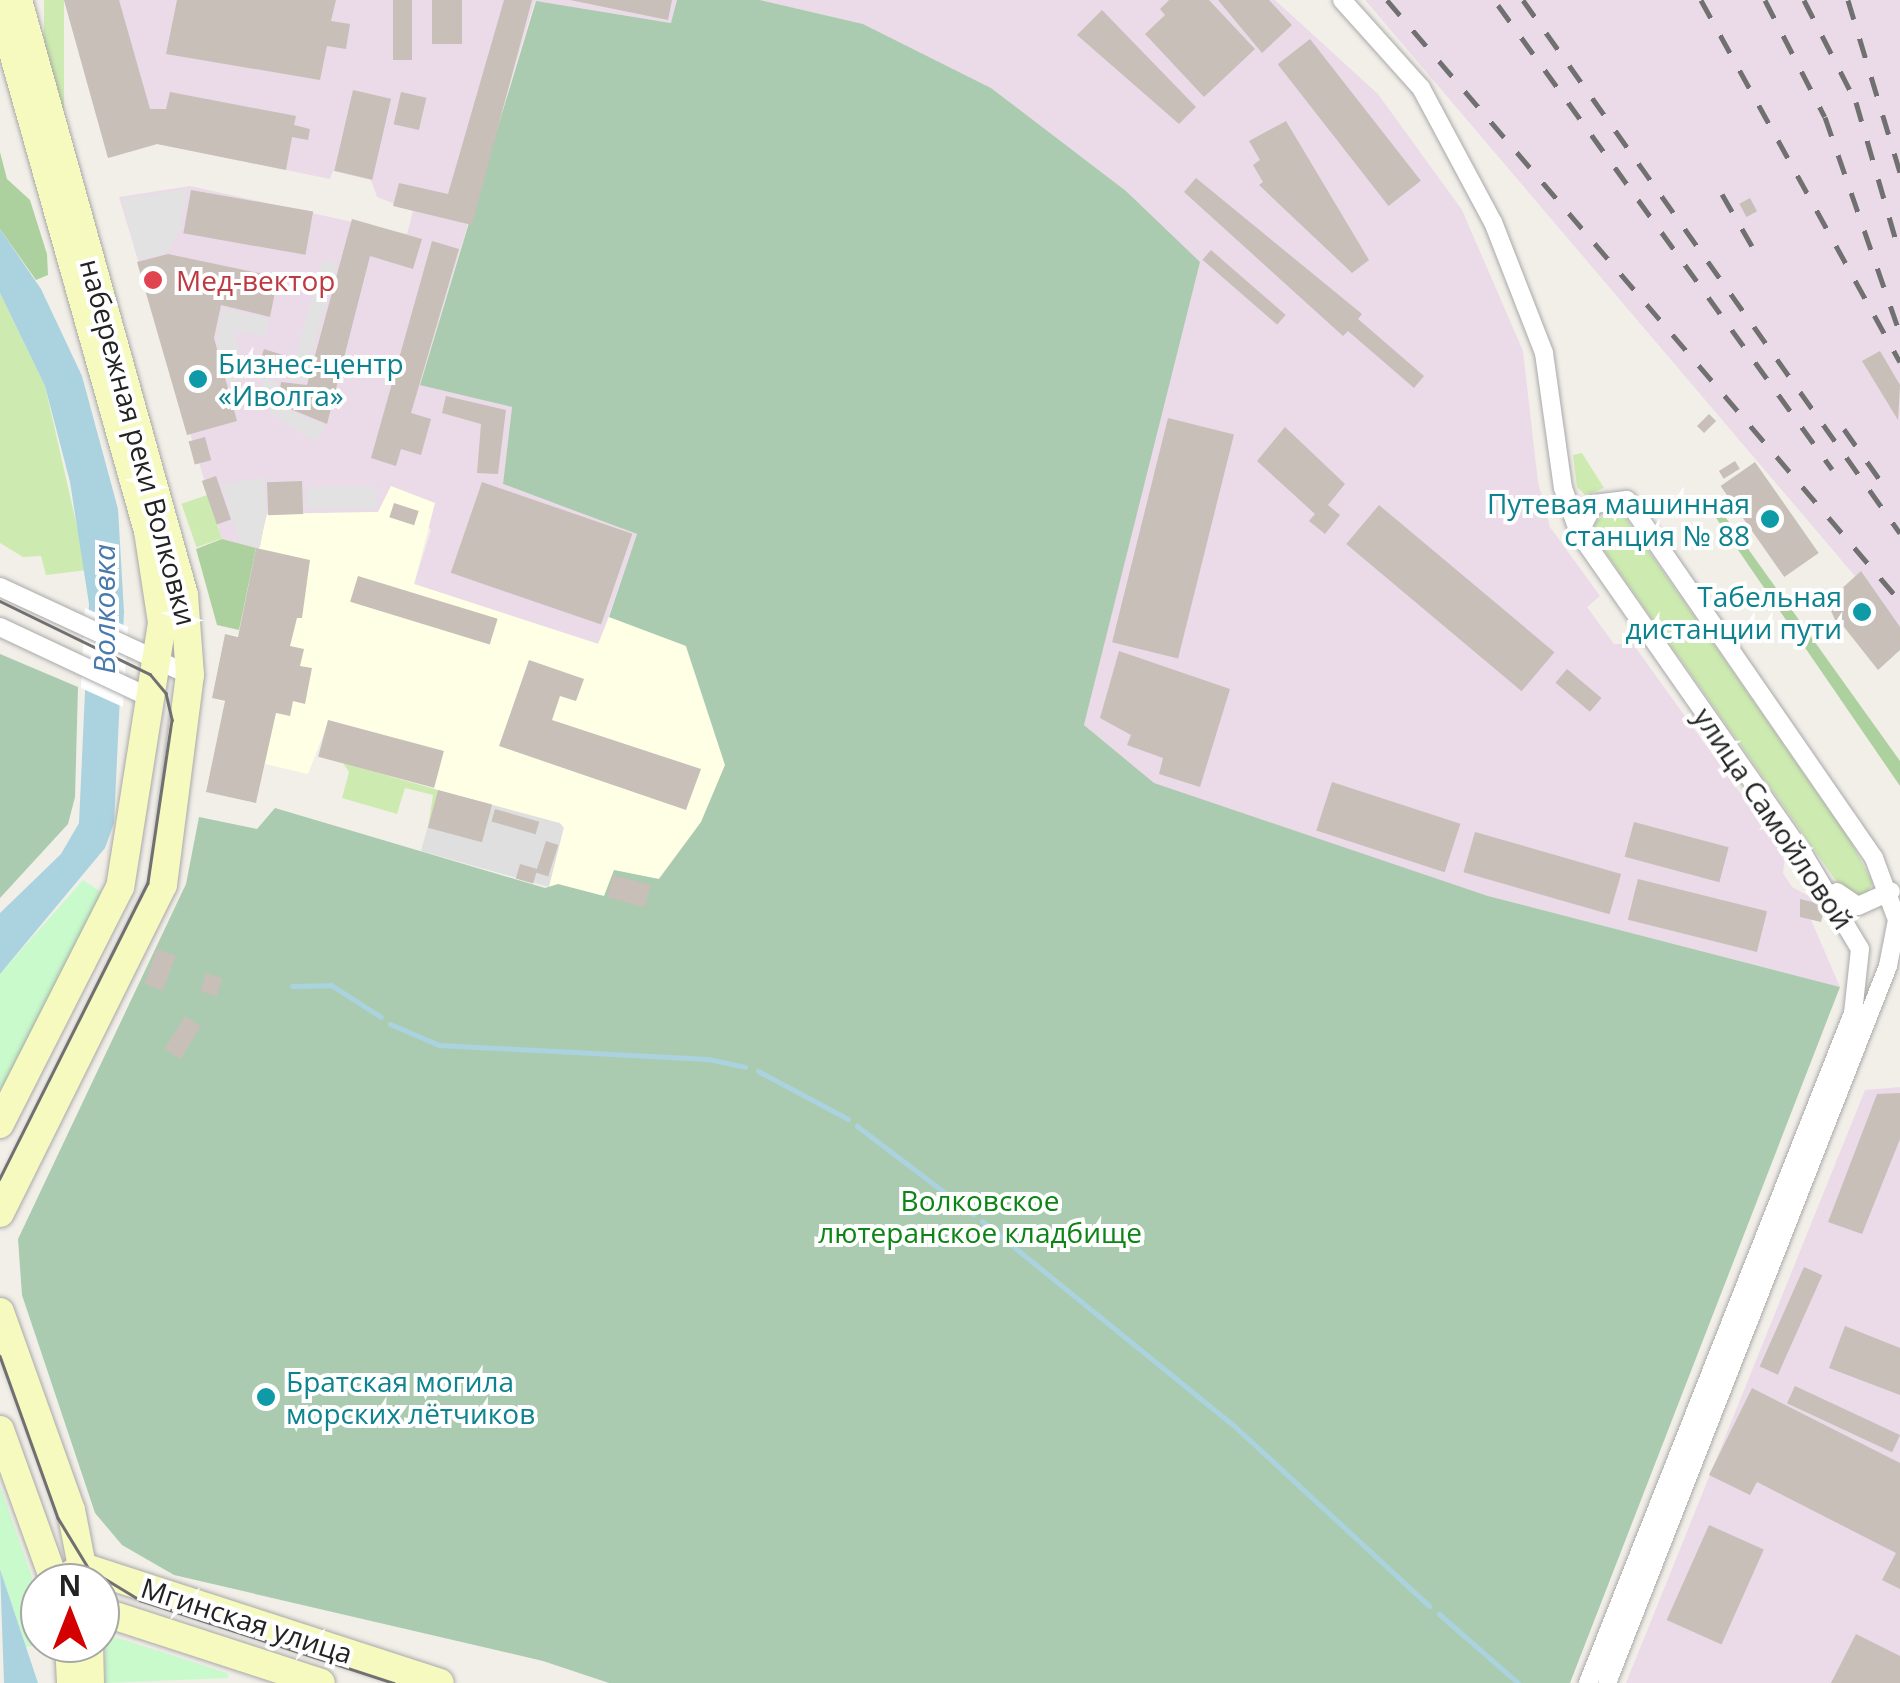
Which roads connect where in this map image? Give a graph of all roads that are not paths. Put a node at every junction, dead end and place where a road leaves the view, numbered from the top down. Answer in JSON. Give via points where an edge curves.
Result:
{"nodes":[{"id":1,"x":18,"y":0,"type":"edge"},
{"id":2,"x":1342,"y":0,"type":"edge"},
{"id":3,"x":0,"y":6,"type":"edge"},
{"id":4,"x":1579,"y":533,"type":"junction"},
{"id":5,"x":0,"y":587,"type":"edge"},
{"id":6,"x":0,"y":627,"type":"edge"},
{"id":7,"x":156,"y":659,"type":"junction"},
{"id":8,"x":190,"y":675,"type":"junction"},
{"id":9,"x":136,"y":691,"type":"junction"},
{"id":10,"x":1806,"y":857,"type":"junction"},
{"id":11,"x":1891,"y":891,"type":"junction"},
{"id":12,"x":0,"y":1124,"type":"edge"},
{"id":13,"x":0,"y":1213,"type":"edge"},
{"id":14,"x":0,"y":1312,"type":"edge"},
{"id":15,"x":0,"y":1430,"type":"edge"},
{"id":16,"x":49,"y":1563,"type":"edge"},
{"id":17,"x":82,"y":1563,"type":"edge"},
{"id":18,"x":120,"y":1586,"type":"edge"},
{"id":19,"x":120,"y":1619,"type":"edge"},
{"id":20,"x":252,"y":1673,"type":"edge"},
{"id":21,"x":321,"y":1683,"type":"edge"},
{"id":22,"x":440,"y":1683,"type":"edge"},
{"id":23,"x":1588,"y":1683,"type":"edge"},
{"id":24,"x":1608,"y":1683,"type":"edge"}],
"edges":[{"from":1,"to":8,"type":"street","name":"набережная реки Волковки","via":[[176,564],[190,629]]},
{"from":2,"to":4,"type":"street","name":"улица Самойловой","via":[[1421,88],[1480,191],[1544,353],[1564,488]]},
{"from":3,"to":7,"type":"street","name":"набережная реки Волковки","via":[[148,532],[162,623]]},
{"from":4,"to":10,"type":"street","name":"улица Самойловой"},
{"from":4,"to":11,"type":"street","name":"улица Самойловой","via":[[1594,504],[1627,500]]},
{"from":5,"to":7,"type":"street"},
{"from":6,"to":9,"type":"street"},
{"from":7,"to":8,"type":"street"},
{"from":7,"to":9,"type":"street","name":"набережная реки Волковки"},
{"from":8,"to":13,"type":"street","name":"набережная реки Волковки","via":[[171,849],[146,927]]},
{"from":9,"to":12,"type":"street","name":"набережная реки Волковки","via":[[120,887]]},
{"from":10,"to":11,"type":"street","via":[[1849,905],[1866,906]]},
{"from":10,"to":23,"type":"street","name":"улица Самойловой","via":[[1860,948],[1856,1002]]},
{"from":11,"to":24,"type":"street","name":"улица Самойловой","via":[[1897,932],[1888,966]]},
{"from":14,"to":17,"type":"street","via":[[72,1510]]},
{"from":15,"to":16,"type":"street"},
{"from":18,"to":22,"type":"street","name":"Мгинская улица"},
{"from":19,"to":20,"type":"street","name":"Мгинская улица"},
{"from":20,"to":21,"type":"street","name":"Мгинская улица"}]}
